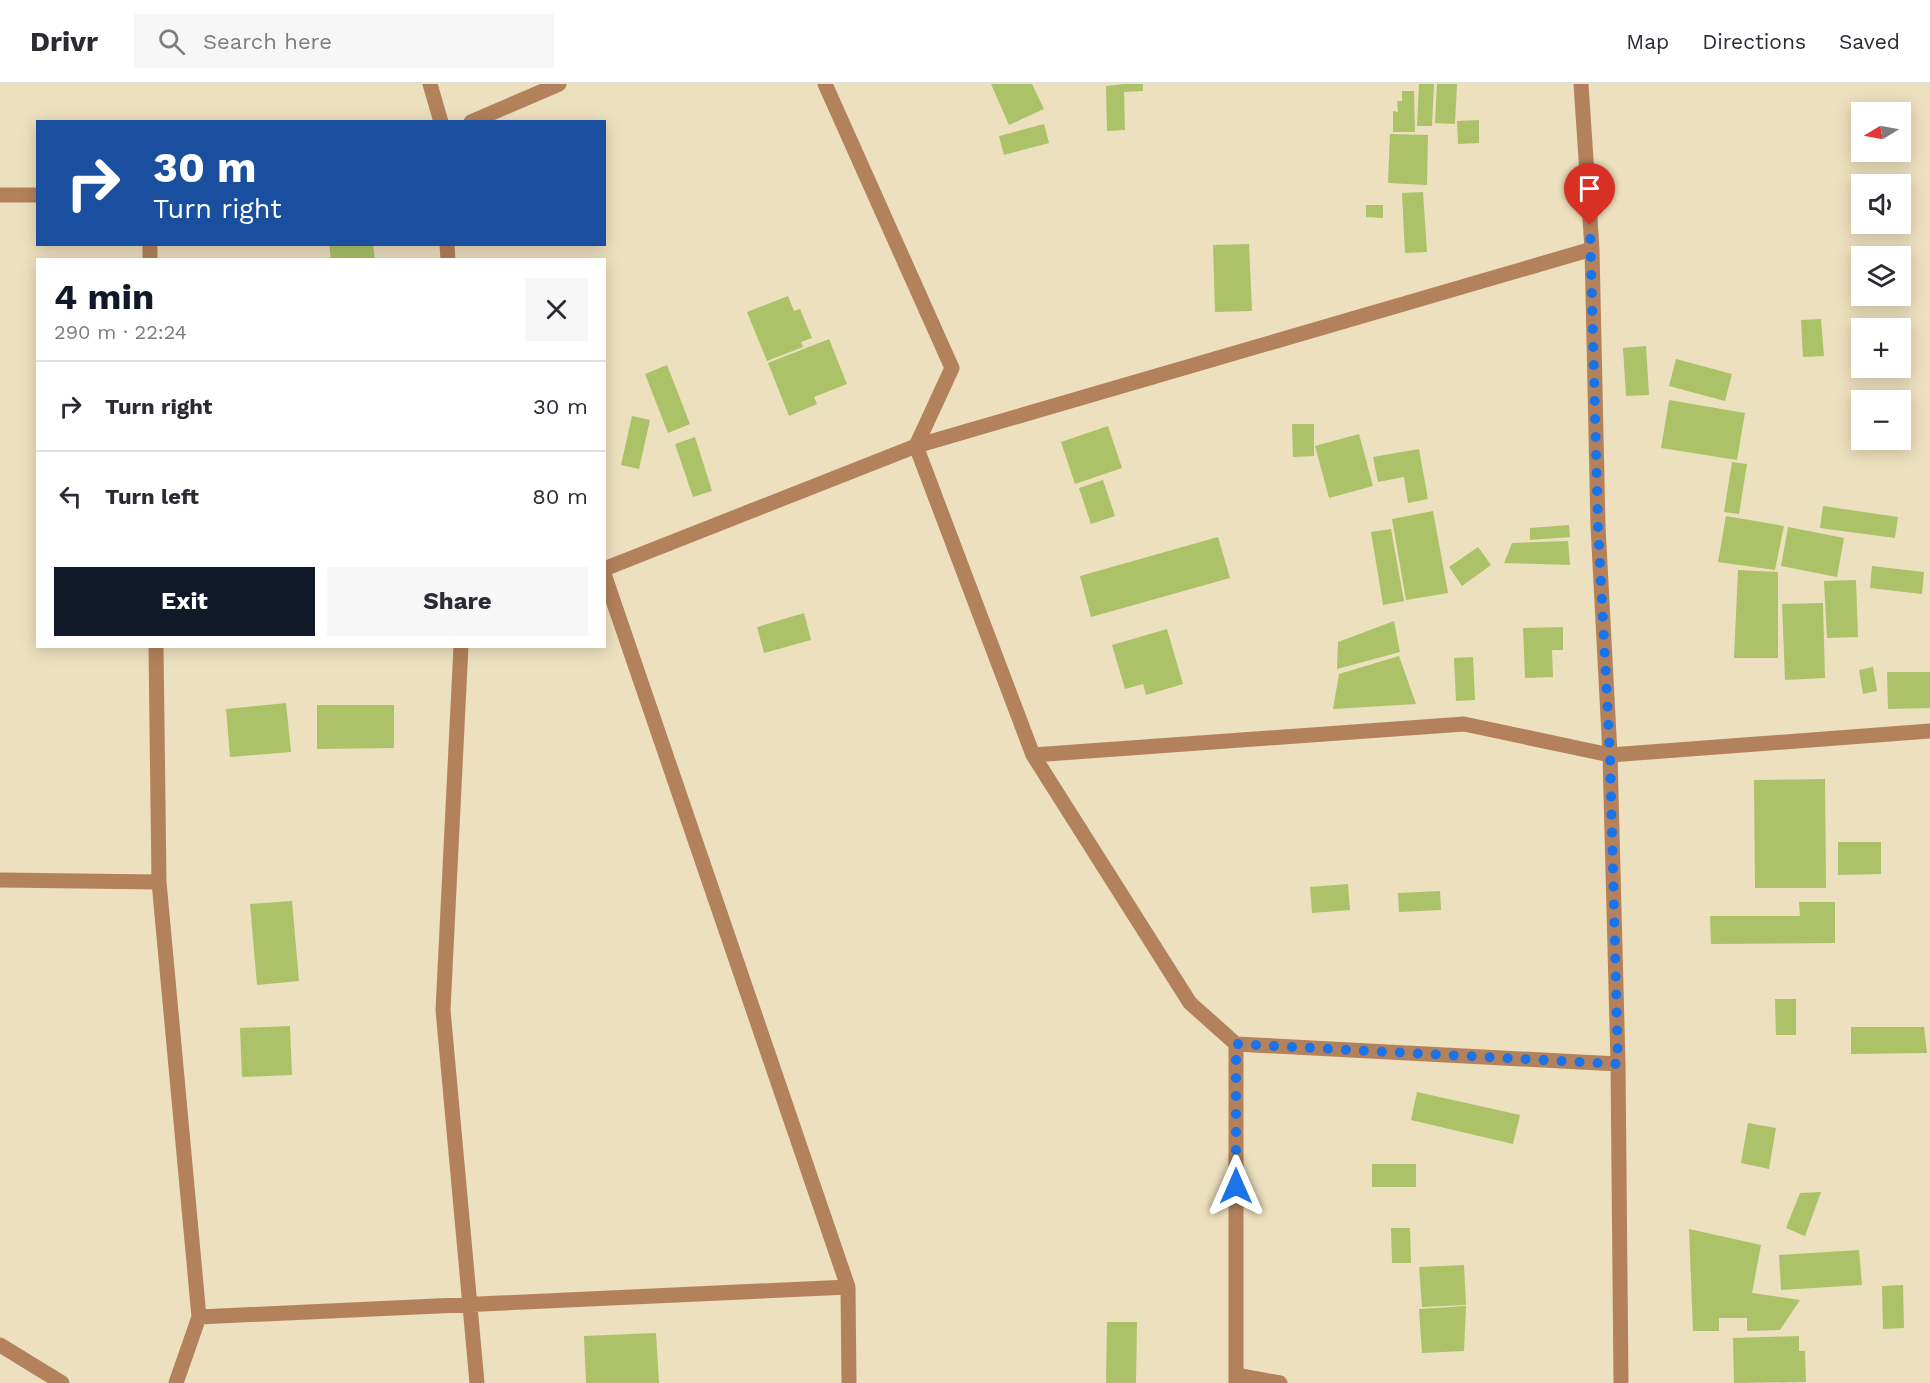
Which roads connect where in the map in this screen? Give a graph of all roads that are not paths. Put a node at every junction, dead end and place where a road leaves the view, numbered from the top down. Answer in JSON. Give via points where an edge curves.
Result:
{"nodes":[{"id":1,"x":430,"y":84,"type":"edge"},
{"id":2,"x":559,"y":84,"type":"edge"},
{"id":3,"x":825,"y":84,"type":"edge"},
{"id":4,"x":1581,"y":84,"type":"edge"},
{"id":5,"x":440,"y":120,"type":"edge"},
{"id":6,"x":476,"y":120,"type":"edge"},
{"id":7,"x":0,"y":195,"type":"edge"},
{"id":8,"x":36,"y":195,"type":"edge"},
{"id":9,"x":1592,"y":249,"type":"junction"},
{"id":10,"x":916,"y":446,"type":"junction"},
{"id":11,"x":606,"y":568,"type":"edge"},
{"id":12,"x":606,"y":580,"type":"edge"},
{"id":13,"x":156,"y":648,"type":"edge"},
{"id":14,"x":460,"y":648,"type":"edge"},
{"id":15,"x":1930,"y":731,"type":"edge"},
{"id":16,"x":1033,"y":755,"type":"junction"},
{"id":17,"x":1610,"y":755,"type":"junction"},
{"id":18,"x":0,"y":880,"type":"edge"},
{"id":19,"x":159,"y":882,"type":"junction"},
{"id":20,"x":1236,"y":1044,"type":"junction"},
{"id":21,"x":1618,"y":1064,"type":"junction"},
{"id":22,"x":848,"y":1287,"type":"junction"},
{"id":23,"x":471,"y":1305,"type":"junction"},
{"id":24,"x":199,"y":1317,"type":"junction"},
{"id":25,"x":0,"y":1345,"type":"edge"},
{"id":26,"x":1236,"y":1379,"type":"edge"},
{"id":27,"x":62,"y":1383,"type":"edge"},
{"id":28,"x":176,"y":1383,"type":"edge"},
{"id":29,"x":477,"y":1383,"type":"edge"},
{"id":30,"x":849,"y":1383,"type":"edge"},
{"id":31,"x":1280,"y":1383,"type":"edge"},
{"id":32,"x":1621,"y":1383,"type":"edge"}],
"edges":[{"from":1,"to":5,"type":"street"},
{"from":2,"to":6,"type":"street"},
{"from":3,"to":10,"type":"street","via":[[952,368]]},
{"from":4,"to":9,"type":"street"},
{"from":7,"to":8,"type":"street"},
{"from":9,"to":10,"type":"street"},
{"from":9,"to":17,"type":"street","via":[[1598,526]]},
{"from":10,"to":11,"type":"street"},
{"from":10,"to":16,"type":"street"},
{"from":12,"to":22,"type":"street"},
{"from":13,"to":19,"type":"street"},
{"from":14,"to":23,"type":"street","via":[[443,1010]]},
{"from":15,"to":17,"type":"street"},
{"from":16,"to":17,"type":"street","via":[[1464,724]]},
{"from":16,"to":20,"type":"street","via":[[1190,1003]]},
{"from":17,"to":21,"type":"street"},
{"from":18,"to":19,"type":"street"},
{"from":19,"to":24,"type":"street"},
{"from":20,"to":21,"type":"street"},
{"from":20,"to":26,"type":"street"},
{"from":21,"to":32,"type":"street"},
{"from":22,"to":23,"type":"street"},
{"from":22,"to":30,"type":"street"},
{"from":23,"to":24,"type":"street"},
{"from":23,"to":29,"type":"street"},
{"from":24,"to":28,"type":"street"},
{"from":25,"to":27,"type":"street"},
{"from":26,"to":31,"type":"street"}]}
